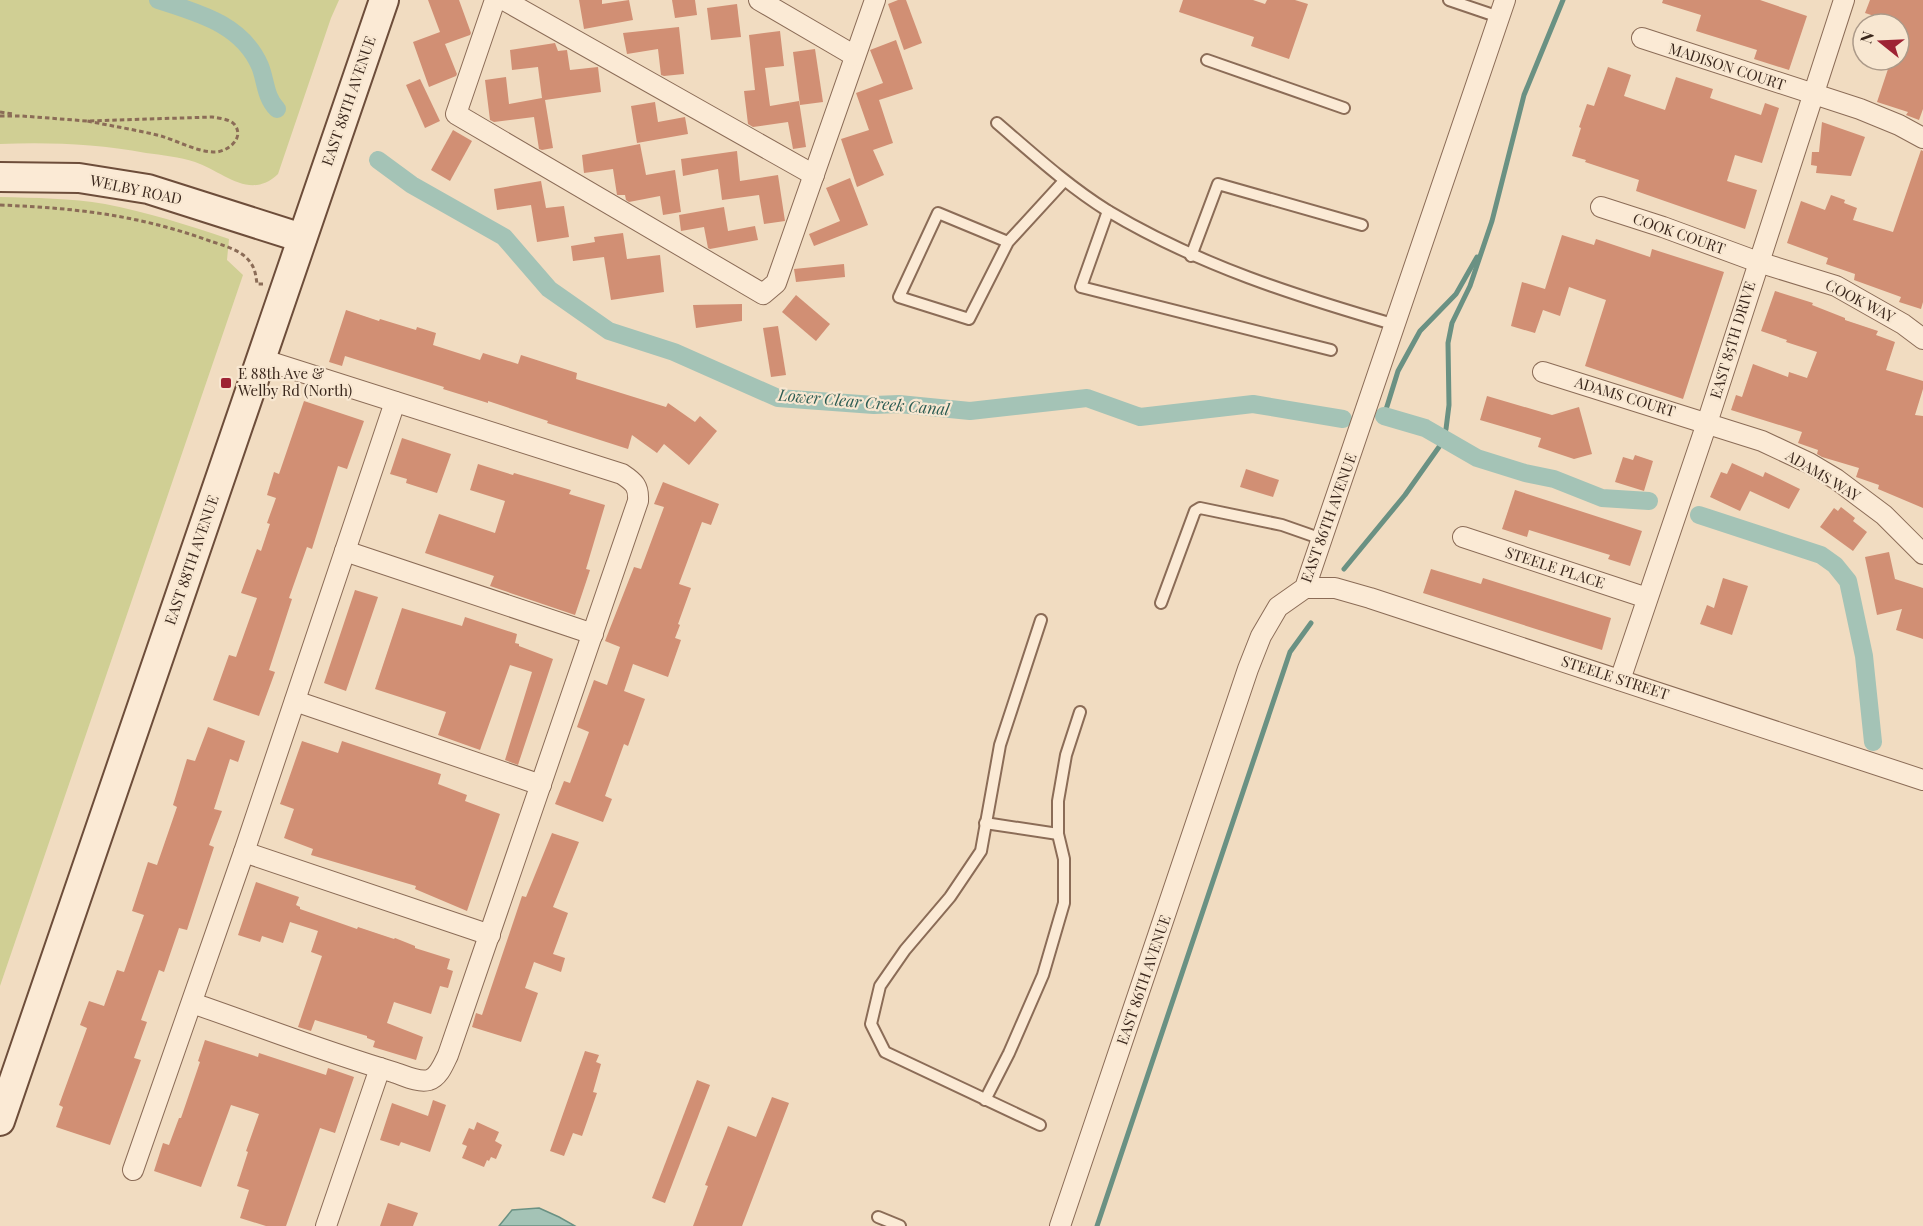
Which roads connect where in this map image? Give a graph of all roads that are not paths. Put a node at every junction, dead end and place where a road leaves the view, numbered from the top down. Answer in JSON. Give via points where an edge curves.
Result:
{"nodes":[{"id":1,"x":384,"y":0,"type":"edge"},
{"id":2,"x":495,"y":0,"type":"edge"},
{"id":3,"x":504,"y":0,"type":"edge"},
{"id":4,"x":759,"y":0,"type":"edge"},
{"id":5,"x":875,"y":0,"type":"edge"},
{"id":6,"x":1449,"y":0,"type":"edge"},
{"id":7,"x":1844,"y":0,"type":"edge"},
{"id":8,"x":1502,"y":9,"type":"edge"},
{"id":9,"x":1642,"y":38,"type":"dead end"},
{"id":10,"x":855,"y":56,"type":"junction"},
{"id":11,"x":1207,"y":60,"type":"dead end"},
{"id":12,"x":1812,"y":95,"type":"junction"},
{"id":13,"x":1344,"y":108,"type":"dead end"},
{"id":14,"x":997,"y":123,"type":"dead end"},
{"id":15,"x":1923,"y":138,"type":"edge"},
{"id":16,"x":814,"y":176,"type":"junction"},
{"id":17,"x":0,"y":177,"type":"edge"},
{"id":18,"x":1064,"y":181,"type":"junction"},
{"id":19,"x":1600,"y":207,"type":"dead end"},
{"id":20,"x":1108,"y":211,"type":"junction"},
{"id":21,"x":1362,"y":225,"type":"dead end"},
{"id":22,"x":302,"y":238,"type":"junction"},
{"id":23,"x":1008,"y":242,"type":"junction"},
{"id":24,"x":1191,"y":256,"type":"junction"},
{"id":25,"x":1758,"y":262,"type":"junction"},
{"id":26,"x":1396,"y":325,"type":"junction"},
{"id":27,"x":1923,"y":339,"type":"edge"},
{"id":28,"x":1331,"y":351,"type":"dead end"},
{"id":29,"x":261,"y":359,"type":"junction"},
{"id":30,"x":1543,"y":372,"type":"dead end"},
{"id":31,"x":395,"y":402,"type":"junction"},
{"id":32,"x":1707,"y":423,"type":"junction"},
{"id":33,"x":1463,"y":537,"type":"dead end"},
{"id":34,"x":1322,"y":539,"type":"junction"},
{"id":35,"x":345,"y":551,"type":"junction"},
{"id":36,"x":1923,"y":554,"type":"edge"},
{"id":37,"x":1305,"y":588,"type":"junction"},
{"id":38,"x":1647,"y":598,"type":"junction"},
{"id":39,"x":1161,"y":603,"type":"dead end"},
{"id":40,"x":1041,"y":620,"type":"dead end"},
{"id":41,"x":593,"y":634,"type":"junction"},
{"id":42,"x":1620,"y":680,"type":"junction"},
{"id":43,"x":295,"y":701,"type":"junction"},
{"id":44,"x":1080,"y":712,"type":"dead end"},
{"id":45,"x":1923,"y":780,"type":"edge"},
{"id":46,"x":542,"y":785,"type":"junction"},
{"id":47,"x":985,"y":824,"type":"junction"},
{"id":48,"x":1058,"y":834,"type":"junction"},
{"id":49,"x":244,"y":852,"type":"junction"},
{"id":50,"x":490,"y":935,"type":"junction"},
{"id":51,"x":192,"y":1003,"type":"junction"},
{"id":52,"x":380,"y":1068,"type":"junction"},
{"id":53,"x":985,"y":1100,"type":"junction"},
{"id":54,"x":0,"y":1121,"type":"edge"},
{"id":55,"x":1040,"y":1125,"type":"dead end"},
{"id":56,"x":133,"y":1170,"type":"dead end"},
{"id":57,"x":878,"y":1216,"type":"dead end"},
{"id":58,"x":326,"y":1226,"type":"edge"},
{"id":59,"x":900,"y":1226,"type":"edge"},
{"id":60,"x":1060,"y":1226,"type":"edge"}],
"edges":[{"from":1,"to":22,"type":"main road","name":"EAST 88TH AVENUE"},
{"from":2,"to":16,"type":"street","via":[[456,114],[763,294],[776,283]]},
{"from":3,"to":16,"type":"street"},
{"from":4,"to":10,"type":"street"},
{"from":5,"to":10,"type":"street"},
{"from":6,"to":8,"type":"lane"},
{"from":7,"to":12,"type":"street","name":"EAST 85TH DRIVE"},
{"from":8,"to":26,"type":"street","name":"EAST 86TH AVENUE"},
{"from":9,"to":12,"type":"street","name":"MADISON COURT"},
{"from":10,"to":16,"type":"street"},
{"from":11,"to":13,"type":"lane"},
{"from":12,"to":15,"type":"street","name":"MADISON COURT","via":[[1860,109]]},
{"from":12,"to":25,"type":"street","name":"EAST 85TH DRIVE"},
{"from":14,"to":18,"type":"lane"},
{"from":17,"to":22,"type":"main road","name":"WELBY ROAD","via":[[79,178],[148,189]]},
{"from":18,"to":20,"type":"lane"},
{"from":18,"to":23,"type":"lane"},
{"from":19,"to":25,"type":"street","name":"COOK COURT"},
{"from":20,"to":24,"type":"lane"},
{"from":20,"to":28,"type":"lane","via":[[1081,287]]},
{"from":21,"to":24,"type":"lane","via":[[1218,184]]},
{"from":22,"to":29,"type":"main road","name":"EAST 88TH AVENUE"},
{"from":23,"to":23,"type":"lane","via":[[969,319],[898,297],[938,213]]},
{"from":24,"to":26,"type":"lane","via":[[1299,297]]},
{"from":25,"to":27,"type":"street","name":"COOK WAY","via":[[1836,286]]},
{"from":25,"to":32,"type":"street","name":"EAST 85TH DRIVE"},
{"from":26,"to":34,"type":"street","name":"EAST 86TH AVENUE"},
{"from":29,"to":31,"type":"street"},
{"from":29,"to":54,"type":"main road","name":"EAST 88TH AVENUE"},
{"from":30,"to":32,"type":"street","name":"ADAMS COURT"},
{"from":31,"to":35,"type":"street"},
{"from":31,"to":41,"type":"street","via":[[632,480],[639,491],[638,501]]},
{"from":32,"to":36,"type":"street","name":"ADAMS WAY","via":[[1762,441],[1818,469],[1884,515]]},
{"from":32,"to":38,"type":"street","name":"EAST 85TH DRIVE"},
{"from":33,"to":38,"type":"street","name":"STEELE PLACE"},
{"from":34,"to":37,"type":"street","name":"EAST 86TH AVENUE"},
{"from":34,"to":39,"type":"lane","via":[[1282,525],[1200,508],[1195,511]]},
{"from":35,"to":41,"type":"street"},
{"from":35,"to":43,"type":"street"},
{"from":37,"to":42,"type":"street","name":"STEELE STREET","via":[[1335,588]]},
{"from":37,"to":60,"type":"street","name":"EAST 86TH AVENUE","via":[[1278,607],[1248,669]]},
{"from":38,"to":42,"type":"street","name":"EAST 85TH DRIVE"},
{"from":40,"to":47,"type":"lane","via":[[1000,746]]},
{"from":41,"to":46,"type":"street"},
{"from":42,"to":45,"type":"street","name":"STEELE STREET"},
{"from":43,"to":46,"type":"street"},
{"from":43,"to":49,"type":"street"},
{"from":44,"to":48,"type":"lane","via":[[1066,755],[1058,801]]},
{"from":46,"to":50,"type":"street"},
{"from":47,"to":48,"type":"lane"},
{"from":47,"to":53,"type":"lane","via":[[981,851],[880,986],[871,1024],[885,1052]]},
{"from":48,"to":53,"type":"lane","via":[[1064,859],[1064,903],[1042,975]]},
{"from":49,"to":50,"type":"street"},
{"from":49,"to":51,"type":"street"},
{"from":50,"to":52,"type":"street","via":[[441,1069],[428,1080],[421,1080]]},
{"from":51,"to":52,"type":"street"},
{"from":51,"to":56,"type":"street"},
{"from":52,"to":58,"type":"street"},
{"from":53,"to":55,"type":"lane"},
{"from":57,"to":59,"type":"lane"}]}
